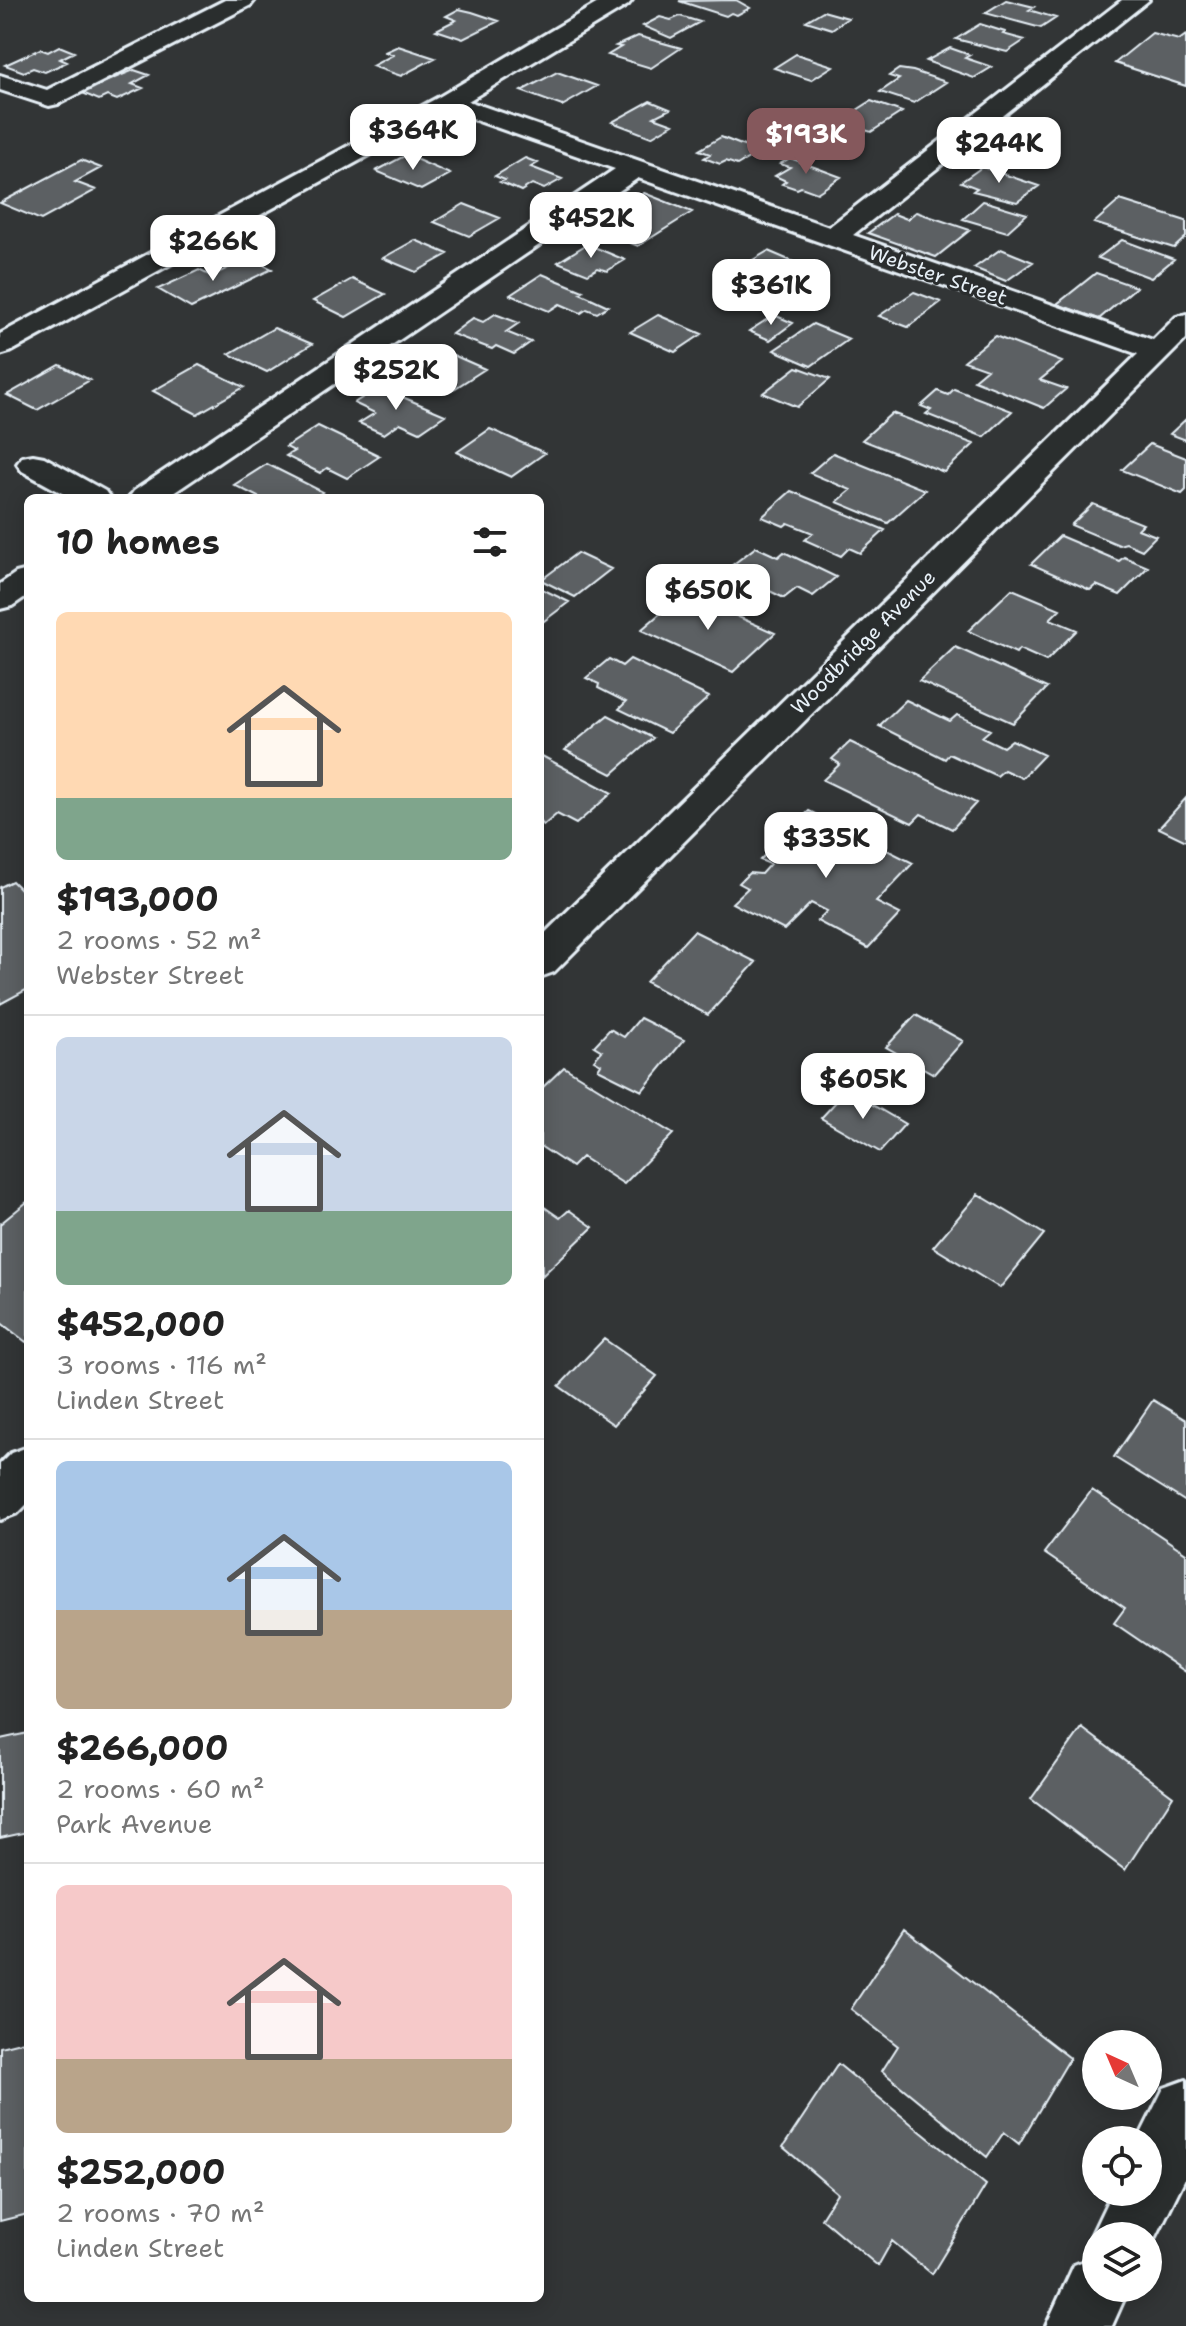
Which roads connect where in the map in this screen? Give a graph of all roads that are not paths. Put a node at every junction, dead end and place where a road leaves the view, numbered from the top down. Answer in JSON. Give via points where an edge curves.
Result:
{"nodes":[{"id":1,"x":243,"y":0,"type":"edge"},
{"id":2,"x":620,"y":0,"type":"edge"},
{"id":3,"x":1137,"y":0,"type":"edge"},
{"id":4,"x":0,"y":82,"type":"edge"},
{"id":5,"x":448,"y":102,"type":"junction"},
{"id":6,"x":635,"y":168,"type":"junction"},
{"id":7,"x":832,"y":238,"type":"junction"},
{"id":8,"x":1186,"y":323,"type":"edge"},
{"id":9,"x":0,"y":346,"type":"edge"},
{"id":10,"x":1157,"y":351,"type":"junction"},
{"id":11,"x":33,"y":464,"type":"dead end"},
{"id":12,"x":87,"y":494,"type":"edge"},
{"id":13,"x":151,"y":494,"type":"edge"},
{"id":14,"x":24,"y":583,"type":"edge"},
{"id":15,"x":0,"y":599,"type":"edge"},
{"id":16,"x":544,"y":958,"type":"edge"},
{"id":17,"x":24,"y":1473,"type":"edge"},
{"id":18,"x":0,"y":1497,"type":"edge"},
{"id":19,"x":1186,"y":2110,"type":"edge"},
{"id":20,"x":1162,"y":2158,"type":"edge"},
{"id":21,"x":1090,"y":2302,"type":"edge"},
{"id":22,"x":1078,"y":2326,"type":"edge"}],
"edges":[{"from":1,"to":4,"type":"street","via":[[49,99]]},
{"from":2,"to":5,"type":"street"},
{"from":3,"to":7,"type":"street"},
{"from":5,"to":6,"type":"street","name":"Webster Street"},
{"from":5,"to":9,"type":"street"},
{"from":6,"to":7,"type":"street","name":"Webster Street"},
{"from":6,"to":13,"type":"street"},
{"from":7,"to":10,"type":"street","name":"Webster Street"},
{"from":8,"to":10,"type":"street","name":"Woodbridge Avenue"},
{"from":10,"to":16,"type":"street","name":"Woodbridge Avenue"},
{"from":11,"to":12,"type":"street"},
{"from":14,"to":15,"type":"street"},
{"from":17,"to":18,"type":"street"},
{"from":19,"to":20,"type":"street"},
{"from":21,"to":22,"type":"street"}]}
